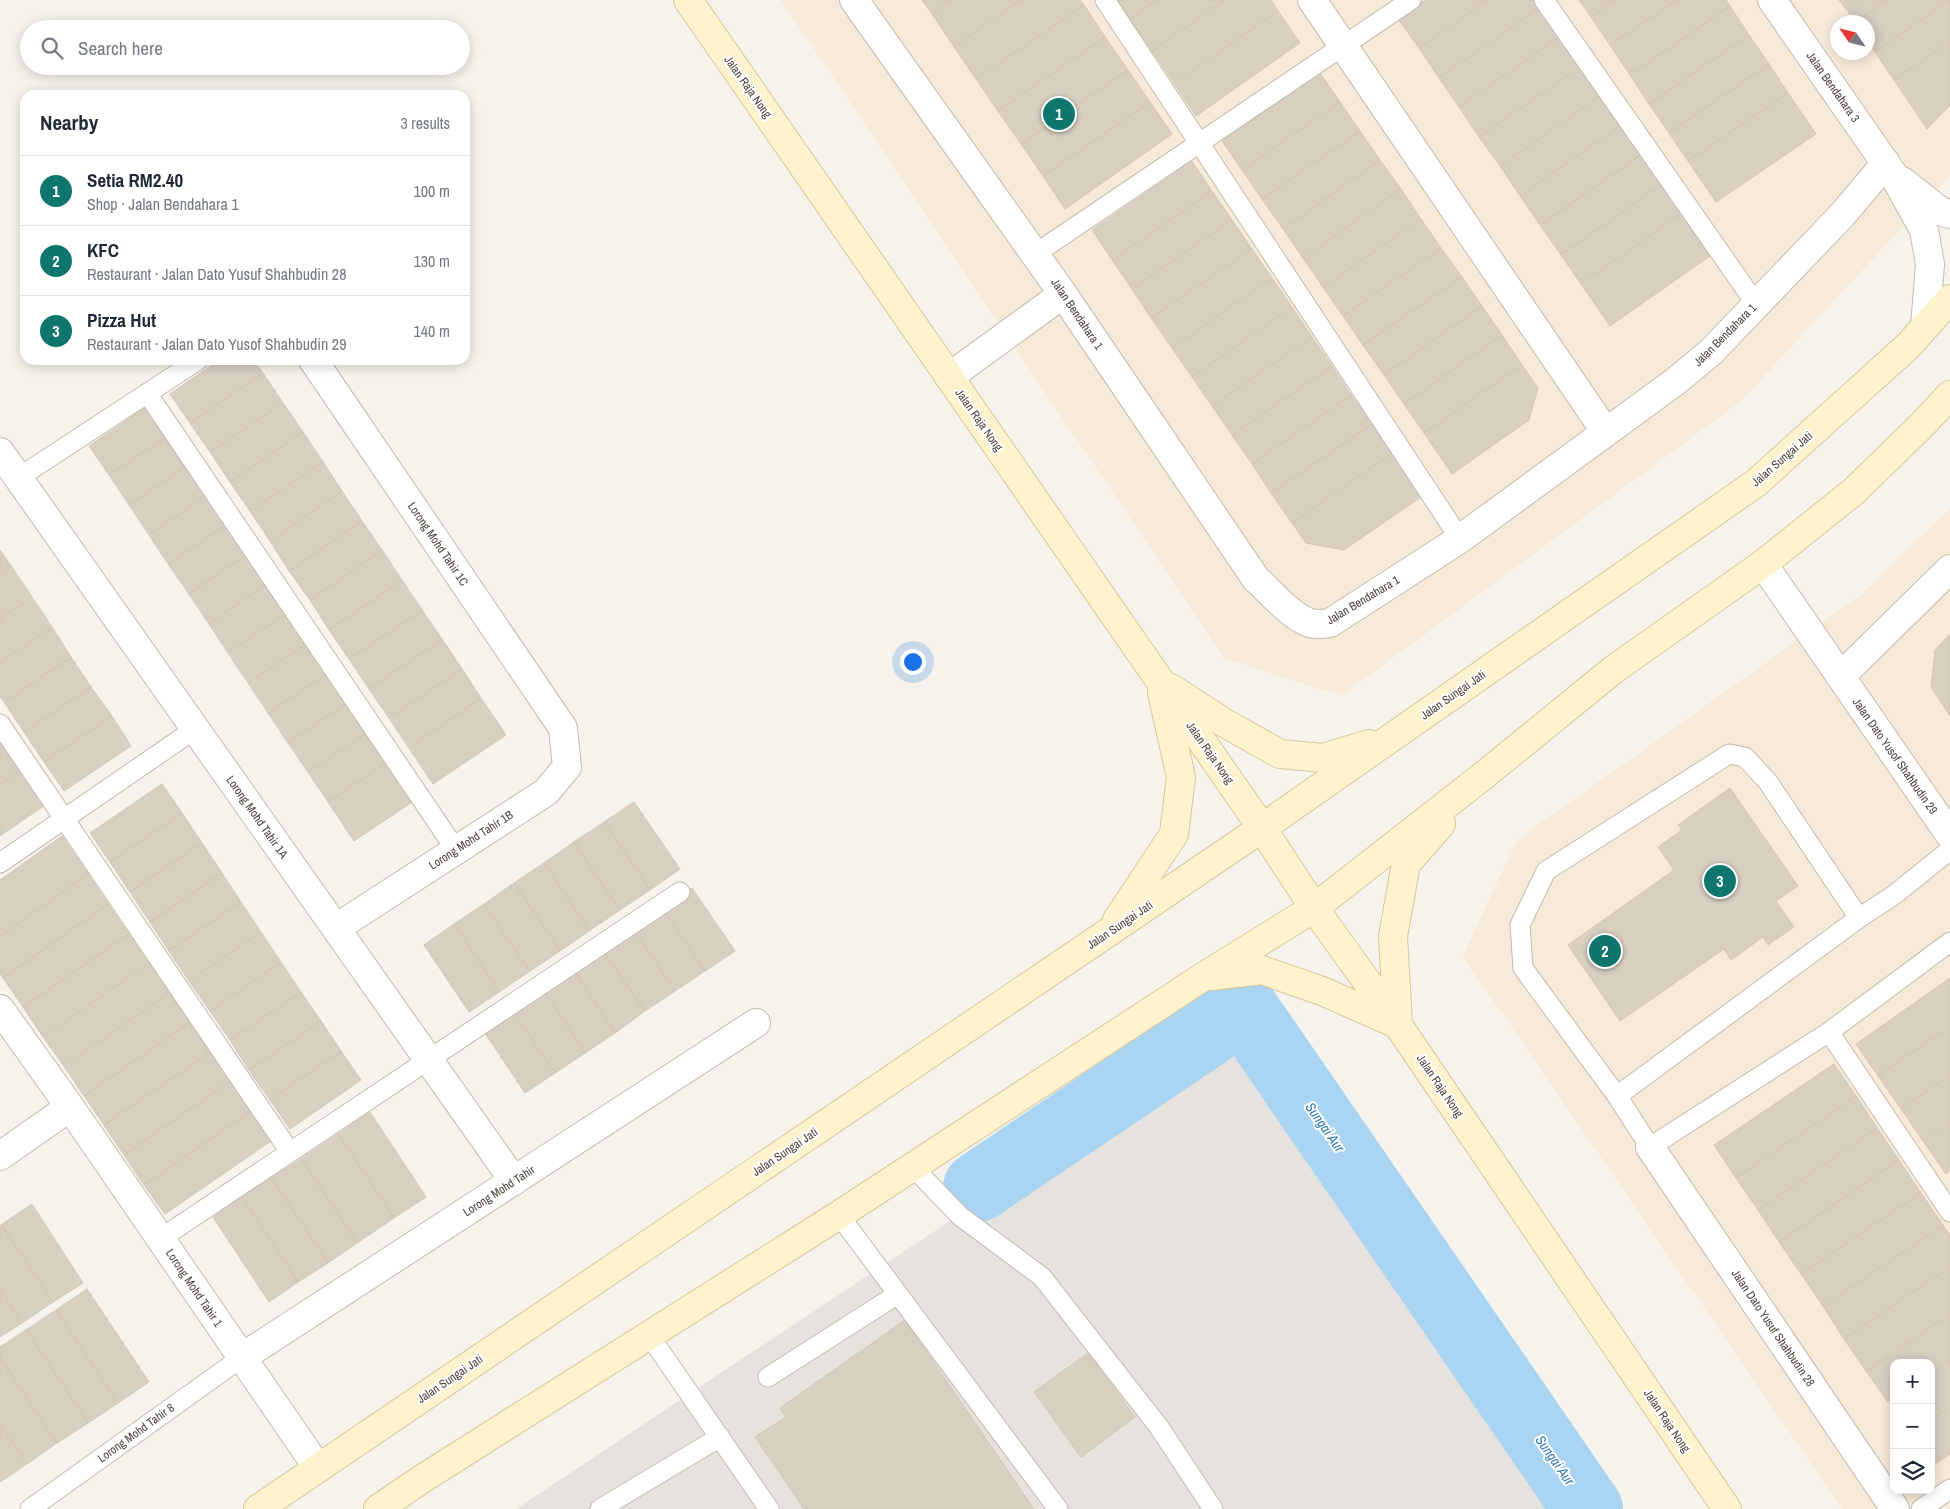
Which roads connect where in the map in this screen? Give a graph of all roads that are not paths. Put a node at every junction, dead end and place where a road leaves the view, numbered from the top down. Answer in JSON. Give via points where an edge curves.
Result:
{"nodes":[{"id":1,"x":688,"y":0,"type":"edge"},
{"id":2,"x":854,"y":0,"type":"edge"},
{"id":3,"x":1104,"y":0,"type":"edge"},
{"id":4,"x":1312,"y":0,"type":"edge"},
{"id":5,"x":1411,"y":0,"type":"edge"},
{"id":6,"x":1544,"y":0,"type":"edge"},
{"id":7,"x":1772,"y":0,"type":"edge"},
{"id":8,"x":1343,"y":46,"type":"junction"},
{"id":9,"x":1199,"y":143,"type":"junction"},
{"id":10,"x":1890,"y":169,"type":"junction"},
{"id":11,"x":1950,"y":214,"type":"edge"},
{"id":12,"x":1035,"y":254,"type":"junction"},
{"id":13,"x":1063,"y":294,"type":"junction"},
{"id":14,"x":1950,"y":299,"type":"edge"},
{"id":15,"x":1756,"y":304,"type":"junction"},
{"id":16,"x":1925,"y":327,"type":"junction"},
{"id":17,"x":190,"y":365,"type":"edge"},
{"id":18,"x":316,"y":365,"type":"edge"},
{"id":19,"x":949,"y":377,"type":"junction"},
{"id":20,"x":147,"y":393,"type":"junction"},
{"id":21,"x":1950,"y":395,"type":"edge"},
{"id":22,"x":1605,"y":431,"type":"junction"},
{"id":23,"x":0,"y":452,"type":"edge"},
{"id":24,"x":18,"y":478,"type":"junction"},
{"id":25,"x":1460,"y":539,"type":"junction"},
{"id":26,"x":1764,"y":564,"type":"junction"},
{"id":27,"x":1950,"y":569,"type":"edge"},
{"id":28,"x":1841,"y":676,"type":"junction"},
{"id":29,"x":1159,"y":680,"type":"junction"},
{"id":30,"x":0,"y":724,"type":"edge"},
{"id":31,"x":563,"y":728,"type":"joint"},
{"id":32,"x":196,"y":729,"type":"junction"},
{"id":33,"x":1395,"y":736,"type":"junction"},
{"id":34,"x":1483,"y":776,"type":"junction"},
{"id":35,"x":64,"y":819,"type":"junction"},
{"id":36,"x":1262,"y":828,"type":"junction"},
{"id":37,"x":1950,"y":835,"type":"edge"},
{"id":38,"x":456,"y":850,"type":"junction"},
{"id":39,"x":1950,"y":850,"type":"edge"},
{"id":40,"x":0,"y":863,"type":"edge"},
{"id":41,"x":680,"y":892,"type":"dead end"},
{"id":42,"x":1314,"y":908,"type":"junction"},
{"id":43,"x":1859,"y":918,"type":"junction"},
{"id":44,"x":336,"y":928,"type":"junction"},
{"id":45,"x":1109,"y":932,"type":"junction"},
{"id":46,"x":1950,"y":942,"type":"edge"},
{"id":47,"x":1203,"y":977,"type":"junction"},
{"id":48,"x":0,"y":1009,"type":"edge"},
{"id":49,"x":756,"y":1023,"type":"dead end"},
{"id":50,"x":1398,"y":1025,"type":"junction"},
{"id":51,"x":1830,"y":1032,"type":"junction"},
{"id":52,"x":429,"y":1059,"type":"junction"},
{"id":53,"x":1617,"y":1096,"type":"junction"},
{"id":54,"x":70,"y":1107,"type":"junction"},
{"id":55,"x":1650,"y":1148,"type":"junction"},
{"id":56,"x":290,"y":1152,"type":"junction"},
{"id":57,"x":0,"y":1156,"type":"edge"},
{"id":58,"x":912,"y":1166,"type":"junction"},
{"id":59,"x":514,"y":1181,"type":"junction"},
{"id":60,"x":1950,"y":1212,"type":"edge"},
{"id":61,"x":839,"y":1215,"type":"junction"},
{"id":62,"x":160,"y":1238,"type":"junction"},
{"id":63,"x":898,"y":1294,"type":"junction"},
{"id":64,"x":649,"y":1335,"type":"junction"},
{"id":65,"x":242,"y":1358,"type":"junction"},
{"id":66,"x":768,"y":1377,"type":"dead end"},
{"id":67,"x":720,"y":1437,"type":"junction"},
{"id":68,"x":318,"y":1468,"type":"junction"},
{"id":69,"x":1950,"y":1489,"type":"edge"},
{"id":70,"x":30,"y":1509,"type":"edge"},
{"id":71,"x":258,"y":1509,"type":"edge"},
{"id":72,"x":378,"y":1509,"type":"edge"},
{"id":73,"x":600,"y":1509,"type":"edge"},
{"id":74,"x":769,"y":1509,"type":"edge"},
{"id":75,"x":1058,"y":1509,"type":"edge"},
{"id":76,"x":1213,"y":1509,"type":"edge"},
{"id":77,"x":1727,"y":1509,"type":"edge"},
{"id":78,"x":1895,"y":1509,"type":"edge"},
{"id":79,"x":1921,"y":1509,"type":"edge"}],
"edges":[{"from":1,"to":19,"type":"main road","name":"Jalan Raja Nong"},
{"from":2,"to":12,"type":"street","name":"Jalan Bendahara 1"},
{"from":3,"to":9,"type":"lane"},
{"from":4,"to":8,"type":"street"},
{"from":5,"to":8,"type":"lane"},
{"from":6,"to":15,"type":"lane"},
{"from":7,"to":10,"type":"street","name":"Jalan Bendahara 3"},
{"from":8,"to":9,"type":"lane"},
{"from":8,"to":22,"type":"street"},
{"from":9,"to":12,"type":"lane"},
{"from":9,"to":25,"type":"lane"},
{"from":10,"to":11,"type":"street","name":"Jalan Bendahara 3","via":[[1940,211]]},
{"from":10,"to":15,"type":"street","name":"Jalan Bendahara 1"},
{"from":10,"to":16,"type":"street","name":"Jalan Bendahara 3","via":[[1924,230],[1930,264]]},
{"from":12,"to":13,"type":"street","name":"Jalan Bendahara 1"},
{"from":13,"to":19,"type":"street"},
{"from":13,"to":25,"type":"street","name":"Jalan Bendahara 1","via":[[1256,579],[1304,620],[1319,625],[1330,623]]},
{"from":14,"to":16,"type":"main road","name":"Jalan Sungai Jati"},
{"from":15,"to":22,"type":"street","name":"Jalan Bendahara 1","via":[[1710,352],[1676,381]]},
{"from":16,"to":33,"type":"main road","name":"Jalan Sungai Jati","via":[[1756,483]]},
{"from":17,"to":20,"type":"lane"},
{"from":18,"to":31,"type":"street","name":"Lorong Mohd Tahir 1C"},
{"from":19,"to":29,"type":"main road","name":"Jalan Raja Nong"},
{"from":20,"to":24,"type":"lane"},
{"from":20,"to":38,"type":"lane"},
{"from":21,"to":26,"type":"main road","via":[[1853,492]]},
{"from":22,"to":25,"type":"street","name":"Jalan Bendahara 1"},
{"from":23,"to":24,"type":"street","name":"Lorong Mohd Tahir 1A"},
{"from":24,"to":32,"type":"street","name":"Lorong Mohd Tahir 1A"},
{"from":26,"to":28,"type":"street","name":"Jalan Dato Yusof Shahbudin 29"},
{"from":26,"to":34,"type":"main road","via":[[1613,670]]},
{"from":27,"to":28,"type":"street"},
{"from":28,"to":37,"type":"street","name":"Jalan Dato Yusof Shahbudin 29"},
{"from":29,"to":33,"type":"main road","via":[[1280,754],[1323,758]]},
{"from":29,"to":36,"type":"main road","name":"Jalan Raja Nong"},
{"from":29,"to":45,"type":"main road","via":[[1180,777],[1174,834]]},
{"from":30,"to":35,"type":"lane"},
{"from":31,"to":38,"type":"street","name":"Lorong Mohd Tahir 1B","via":[[567,767],[546,792]]},
{"from":32,"to":35,"type":"lane"},
{"from":32,"to":44,"type":"street","name":"Lorong Mohd Tahir 1A"},
{"from":33,"to":36,"type":"main road","name":"Jalan Sungai Jati"},
{"from":34,"to":42,"type":"main road"},
{"from":34,"to":50,"type":"main road","via":[[1406,864],[1393,936]]},
{"from":35,"to":40,"type":"lane"},
{"from":35,"to":56,"type":"lane"},
{"from":36,"to":42,"type":"main road","name":"Jalan Raja Nong"},
{"from":36,"to":45,"type":"main road","name":"Jalan Sungai Jati"},
{"from":38,"to":44,"type":"street","name":"Lorong Mohd Tahir 1B"},
{"from":39,"to":43,"type":"lane","via":[[1894,895]]},
{"from":41,"to":52,"type":"lane"},
{"from":42,"to":47,"type":"main road"},
{"from":42,"to":50,"type":"main road","name":"Jalan Raja Nong"},
{"from":43,"to":53,"type":"lane"},
{"from":43,"to":53,"type":"lane","via":[[1768,782],[1746,757],[1729,754],[1546,871],[1520,925],[1524,968]]},
{"from":44,"to":52,"type":"street","name":"Lorong Mohd Tahir 1A"},
{"from":45,"to":68,"type":"main road","name":"Jalan Sungai Jati"},
{"from":46,"to":51,"type":"lane"},
{"from":47,"to":50,"type":"main road","via":[[1262,970],[1322,990]]},
{"from":47,"to":58,"type":"main road"},
{"from":48,"to":54,"type":"street","name":"Lorong Mohd Tahir 1"},
{"from":49,"to":59,"type":"street","name":"Lorong Mohd Tahir"},
{"from":50,"to":77,"type":"main road","name":"Jalan Raja Nong"},
{"from":51,"to":55,"type":"lane"},
{"from":51,"to":60,"type":"lane"},
{"from":52,"to":56,"type":"lane"},
{"from":52,"to":59,"type":"street","name":"Lorong Mohd Tahir 1A"},
{"from":53,"to":55,"type":"lane"},
{"from":54,"to":57,"type":"street"},
{"from":54,"to":62,"type":"street","name":"Lorong Mohd Tahir 1"},
{"from":55,"to":78,"type":"street","name":"Jalan Dato Yusuf Shahbudin 28"},
{"from":56,"to":62,"type":"lane"},
{"from":58,"to":61,"type":"main road"},
{"from":58,"to":76,"type":"lane","via":[[960,1216],[1042,1277],[1159,1427]]},
{"from":59,"to":65,"type":"street","name":"Lorong Mohd Tahir"},
{"from":61,"to":63,"type":"lane"},
{"from":61,"to":64,"type":"main road"},
{"from":62,"to":65,"type":"street","name":"Lorong Mohd Tahir 1"},
{"from":63,"to":66,"type":"lane"},
{"from":63,"to":75,"type":"lane"},
{"from":64,"to":67,"type":"lane"},
{"from":64,"to":72,"type":"main road"},
{"from":65,"to":68,"type":"street","name":"Lorong Mohd Tahir 1"},
{"from":65,"to":70,"type":"lane","name":"Lorong Mohd Tahir 8"},
{"from":67,"to":73,"type":"lane"},
{"from":67,"to":74,"type":"lane"},
{"from":68,"to":71,"type":"main road","name":"Jalan Sungai Jati"},
{"from":69,"to":79,"type":"lane"}]}
